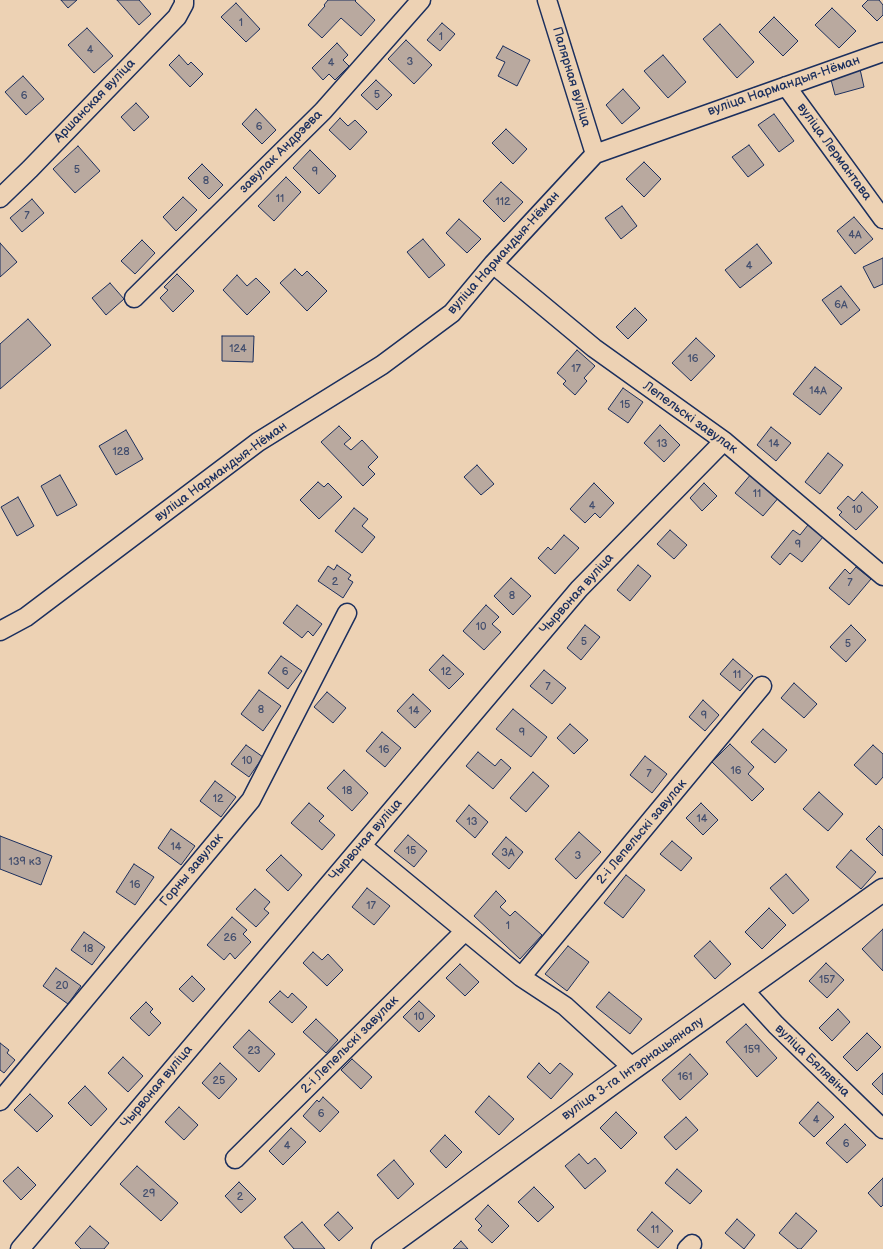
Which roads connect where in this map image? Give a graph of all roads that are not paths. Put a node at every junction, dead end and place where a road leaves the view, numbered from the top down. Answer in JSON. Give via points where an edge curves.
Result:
{"nodes":[{"id":1,"x":184,"y":0,"type":"edge"},
{"id":2,"x":421,"y":0,"type":"edge"},
{"id":3,"x":547,"y":0,"type":"edge"},
{"id":4,"x":883,"y":52,"type":"edge"},
{"id":5,"x":786,"y":86,"type":"junction"},
{"id":6,"x":595,"y":154,"type":"junction"},
{"id":7,"x":0,"y":198,"type":"edge"},
{"id":8,"x":883,"y":219,"type":"edge"},
{"id":9,"x":493,"y":264,"type":"junction"},
{"id":10,"x":134,"y":298,"type":"dead end"},
{"id":11,"x":724,"y":441,"type":"junction"},
{"id":12,"x":883,"y":576,"type":"edge"},
{"id":13,"x":347,"y":613,"type":"dead end"},
{"id":14,"x":0,"y":631,"type":"edge"},
{"id":15,"x":762,"y":686,"type":"dead end"},
{"id":16,"x":362,"y":846,"type":"junction"},
{"id":17,"x":883,"y":890,"type":"edge"},
{"id":18,"x":465,"y":931,"type":"junction"},
{"id":19,"x":521,"y":977,"type":"junction"},
{"id":20,"x":744,"y":990,"type":"junction"},
{"id":21,"x":633,"y":1068,"type":"junction"},
{"id":22,"x":0,"y":1101,"type":"edge"},
{"id":23,"x":883,"y":1129,"type":"edge"},
{"id":24,"x":235,"y":1159,"type":"dead end"},
{"id":25,"x":20,"y":1249,"type":"edge"},
{"id":26,"x":383,"y":1249,"type":"edge"}],
"edges":[{"from":1,"to":7,"type":"street","name":"Аршанская вуліца","via":[[177,17]]},
{"from":2,"to":10,"type":"street","name":"завулак Андрэева","via":[[323,111]]},
{"from":3,"to":6,"type":"street","name":"Палярная вуліца"},
{"from":4,"to":5,"type":"street","name":"вуліца Нармандыя-Нёман"},
{"from":5,"to":6,"type":"street","name":"вуліца Нармандыя-Нёман"},
{"from":5,"to":8,"type":"street","name":"вуліца Лермантава"},
{"from":6,"to":9,"type":"street","name":"вуліца Нармандыя-Нёман"},
{"from":9,"to":11,"type":"street","name":"Лепельскі завулак","via":[[594,348]]},
{"from":9,"to":14,"type":"street","name":"вуліца Нармандыя-Нёман","via":[[446,318],[382,365],[258,442],[26,617]]},
{"from":11,"to":12,"type":"street","name":"Лепельскі завулак"},
{"from":11,"to":16,"type":"street","name":"Чырвоная вуліца","via":[[579,589]]},
{"from":13,"to":22,"type":"street","name":"Горны завулак","via":[[250,800]]},
{"from":15,"to":19,"type":"street","name":"2-і Лепельскі завулак"},
{"from":16,"to":18,"type":"street"},
{"from":16,"to":25,"type":"street","name":"Чырвоная вуліца"},
{"from":17,"to":20,"type":"main road","name":"вуліца 3-га Інтэрнацыяналу"},
{"from":18,"to":19,"type":"street"},
{"from":18,"to":24,"type":"street","name":"2-і Лепельскі завулак"},
{"from":19,"to":21,"type":"street","via":[[565,1006]]},
{"from":20,"to":21,"type":"main road","name":"вуліца 3-га Інтэрнацыяналу"},
{"from":20,"to":23,"type":"street","name":"вуліца Бялявіна","via":[[776,1025]]},
{"from":21,"to":26,"type":"main road","name":"вуліца 3-га Інтэрнацыяналу"}]}
